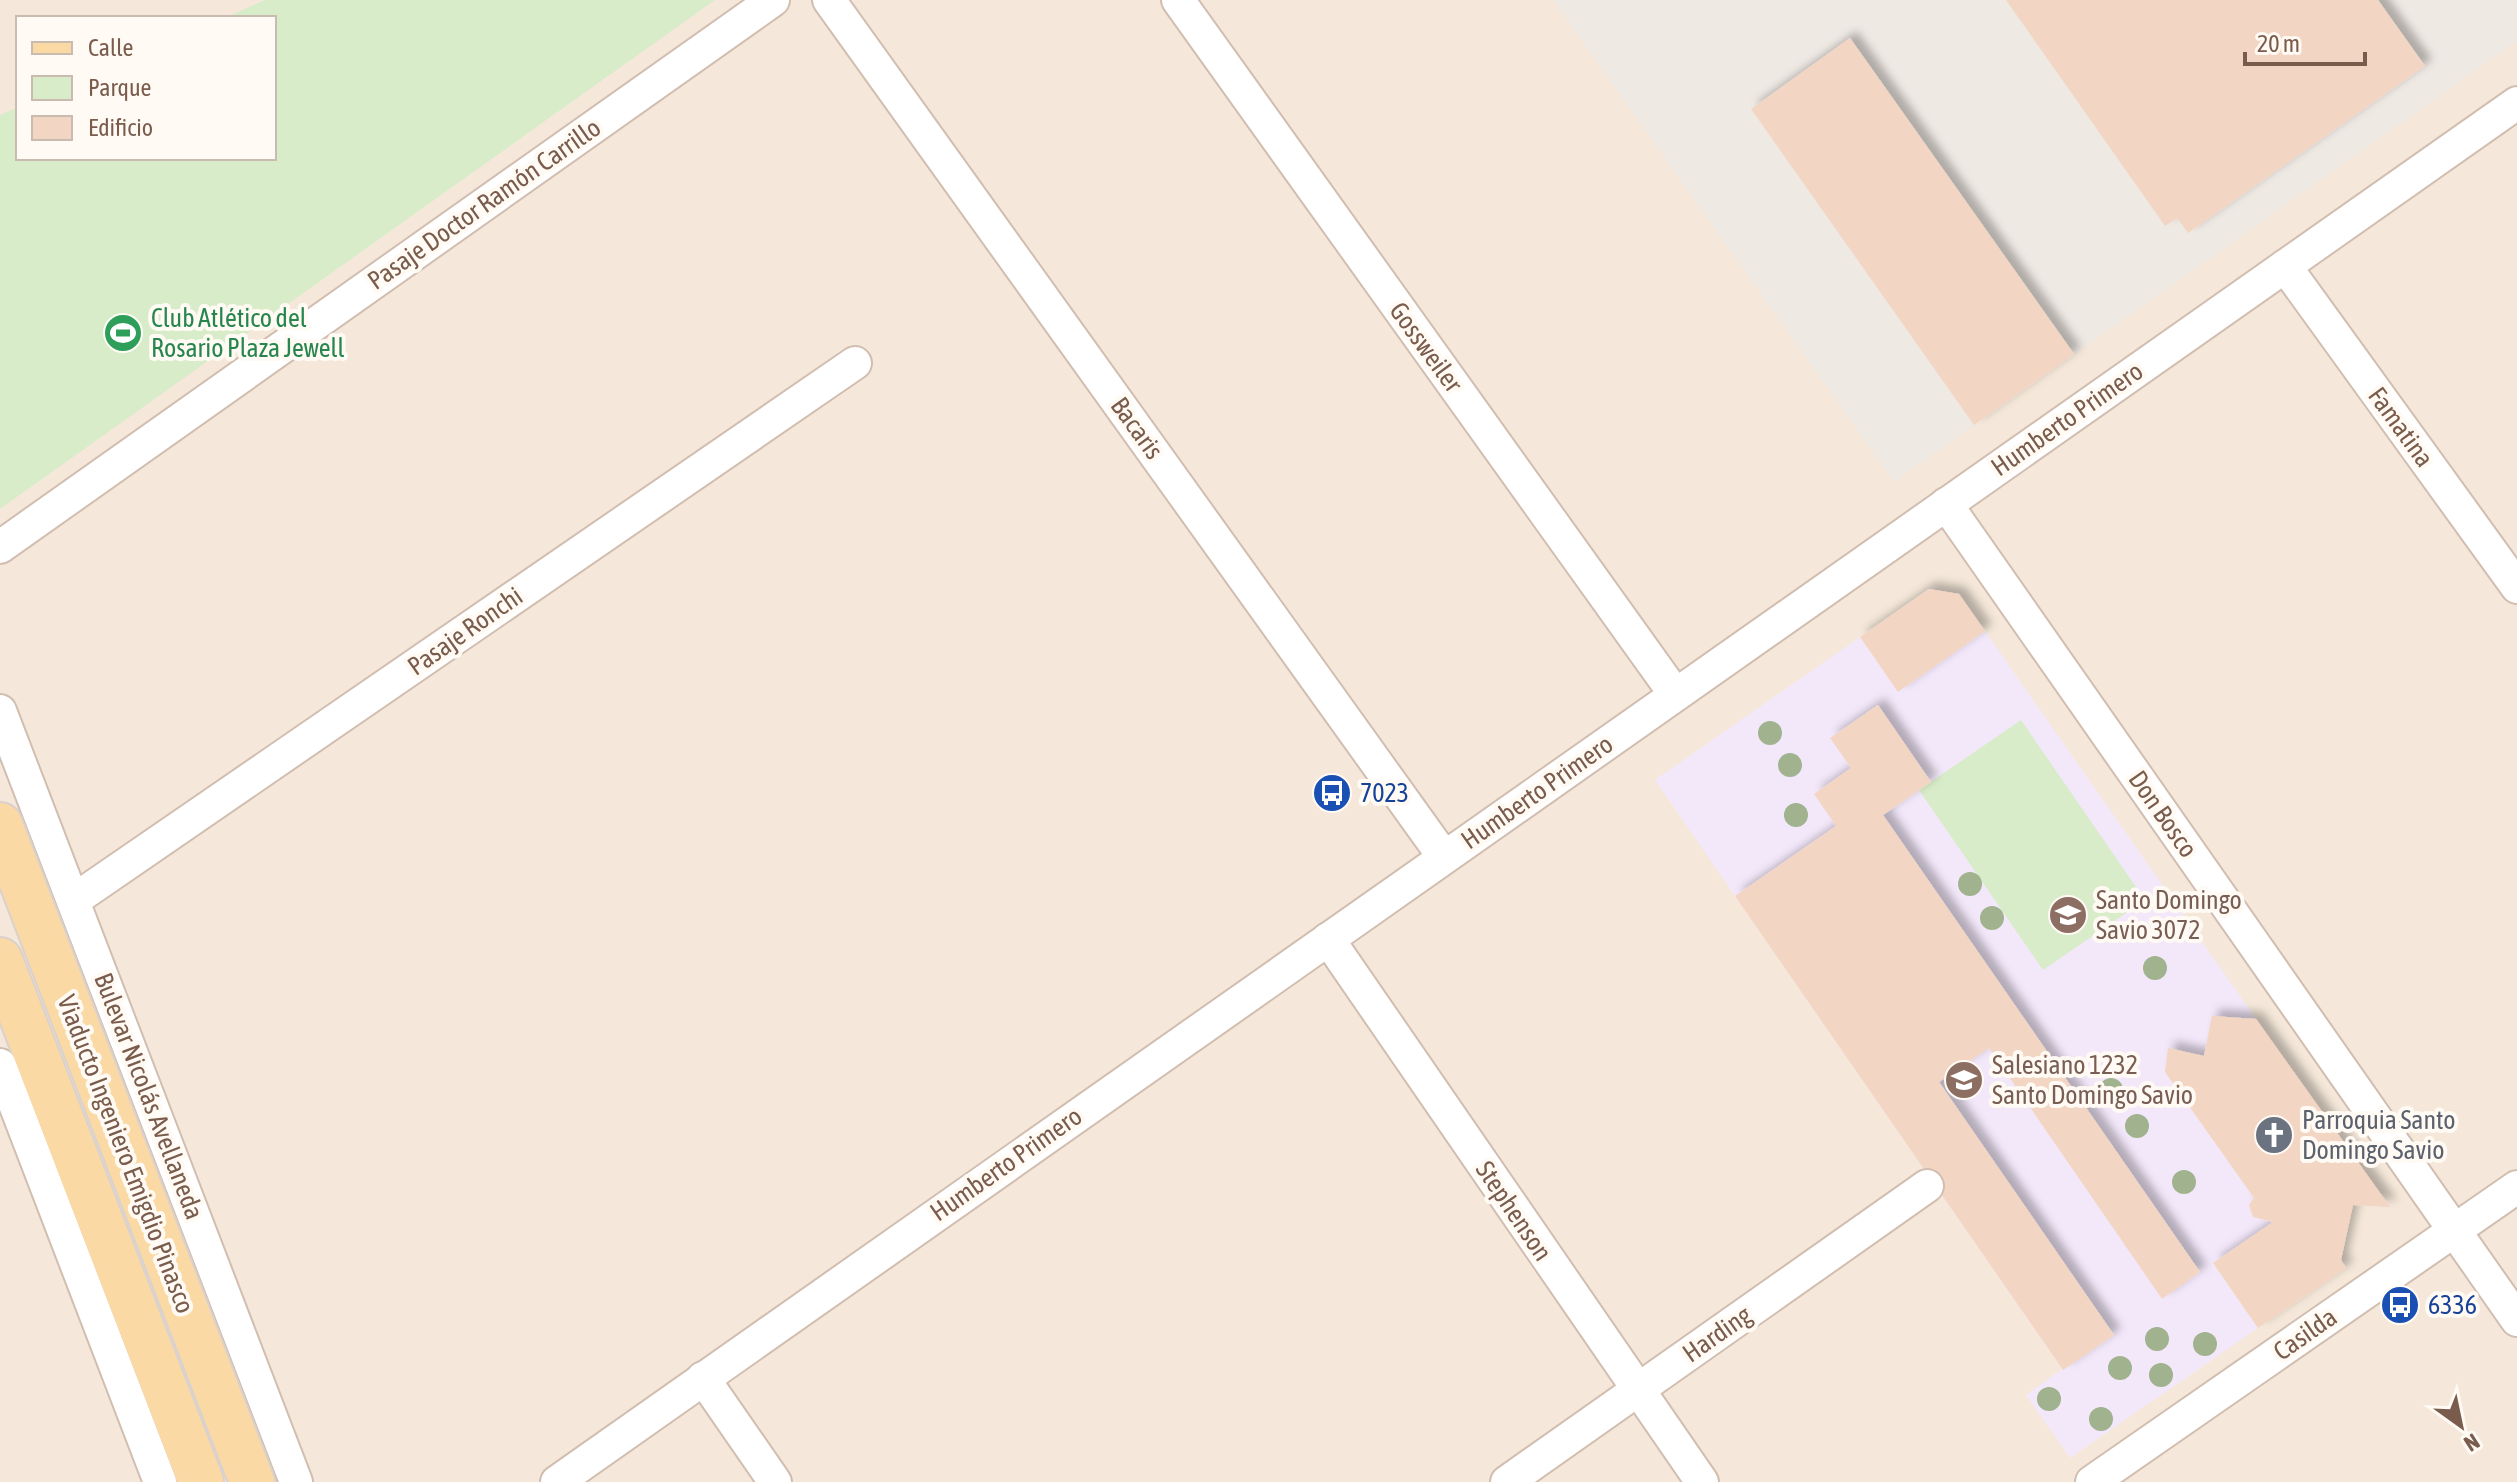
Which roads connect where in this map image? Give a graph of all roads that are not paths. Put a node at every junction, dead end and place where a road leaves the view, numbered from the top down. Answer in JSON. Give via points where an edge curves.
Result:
{"nodes":[{"id":1,"x":773,"y":0,"type":"edge"},
{"id":2,"x":829,"y":0,"type":"edge"},
{"id":3,"x":1178,"y":0,"type":"edge"},
{"id":4,"x":2517,"y":103,"type":"edge"},
{"id":5,"x":2285,"y":266,"type":"junction"},
{"id":6,"x":855,"y":363,"type":"dead end"},
{"id":7,"x":1946,"y":504,"type":"junction"},
{"id":8,"x":0,"y":547,"type":"edge"},
{"id":9,"x":2517,"y":587,"type":"edge"},
{"id":10,"x":1675,"y":694,"type":"junction"},
{"id":11,"x":0,"y":711,"type":"edge"},
{"id":12,"x":0,"y":825,"type":"edge"},
{"id":13,"x":1444,"y":857,"type":"junction"},
{"id":14,"x":74,"y":900,"type":"junction"},
{"id":15,"x":1328,"y":939,"type":"junction"},
{"id":16,"x":0,"y":960,"type":"edge"},
{"id":17,"x":0,"y":1065,"type":"edge"},
{"id":18,"x":1927,"y":1186,"type":"dead end"},
{"id":19,"x":2517,"y":1187,"type":"edge"},
{"id":20,"x":2454,"y":1230,"type":"junction"},
{"id":21,"x":2517,"y":1320,"type":"edge"},
{"id":22,"x":703,"y":1378,"type":"junction"},
{"id":23,"x":1637,"y":1390,"type":"junction"},
{"id":24,"x":169,"y":1482,"type":"edge"},
{"id":25,"x":252,"y":1482,"type":"edge"},
{"id":26,"x":296,"y":1482,"type":"edge"},
{"id":27,"x":557,"y":1482,"type":"edge"},
{"id":28,"x":775,"y":1482,"type":"edge"},
{"id":29,"x":1507,"y":1482,"type":"edge"},
{"id":30,"x":1702,"y":1482,"type":"edge"},
{"id":31,"x":2092,"y":1482,"type":"edge"}],
"edges":[{"from":1,"to":8,"type":"street","name":"Pasaje Doctor Ramón Carrillo"},
{"from":2,"to":13,"type":"street","name":"Bacaris"},
{"from":3,"to":10,"type":"street","name":"Gossweiler"},
{"from":4,"to":5,"type":"street","name":"Humberto Primero"},
{"from":5,"to":7,"type":"street","name":"Humberto Primero"},
{"from":5,"to":9,"type":"street","name":"Famatina"},
{"from":6,"to":14,"type":"street","name":"Pasaje Ronchi"},
{"from":7,"to":10,"type":"street","name":"Humberto Primero"},
{"from":7,"to":20,"type":"street","name":"Don Bosco"},
{"from":10,"to":13,"type":"street","name":"Humberto Primero"},
{"from":11,"to":14,"type":"street","name":"Bulevar Nicolás Avellaneda"},
{"from":12,"to":25,"type":"main road","name":"Viaducto Ingeniero Emigdio Pinasco"},
{"from":13,"to":15,"type":"street","name":"Humberto Primero"},
{"from":14,"to":26,"type":"street","name":"Bulevar Nicolás Avellaneda"},
{"from":15,"to":22,"type":"street","name":"Humberto Primero"},
{"from":15,"to":23,"type":"street","name":"Stephenson"},
{"from":16,"to":24,"type":"main road","name":"Viaducto Ingeniero Emigdio Pinasco"},
{"from":17,"to":24,"type":"street"},
{"from":18,"to":23,"type":"street","name":"Harding"},
{"from":19,"to":20,"type":"street","name":"Casilda"},
{"from":20,"to":21,"type":"street","name":"Don Bosco"},
{"from":20,"to":31,"type":"street","name":"Casilda"},
{"from":22,"to":27,"type":"street","name":"Humberto Primero"},
{"from":22,"to":28,"type":"street"},
{"from":23,"to":29,"type":"street","name":"Harding"},
{"from":23,"to":30,"type":"street","name":"Stephenson"}]}
